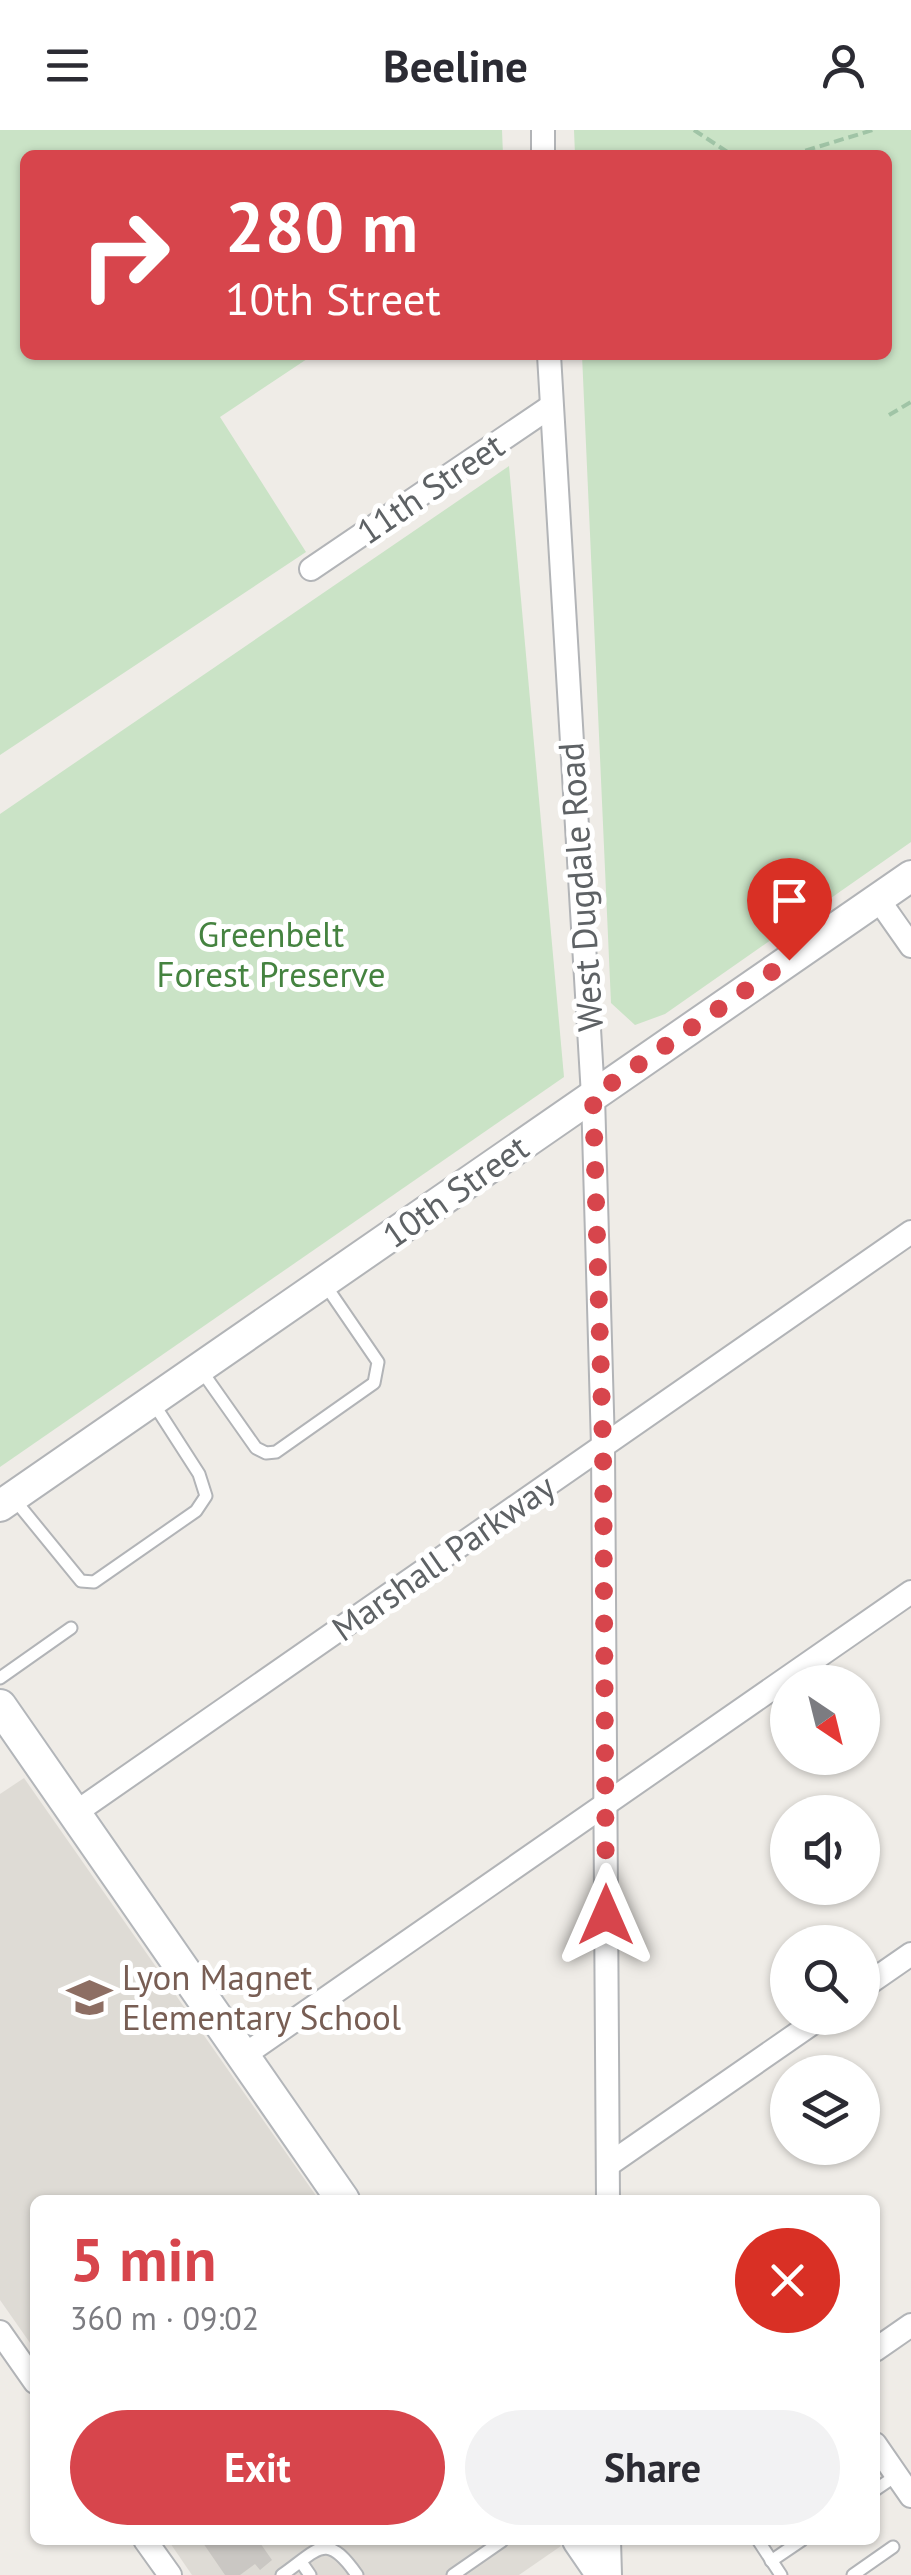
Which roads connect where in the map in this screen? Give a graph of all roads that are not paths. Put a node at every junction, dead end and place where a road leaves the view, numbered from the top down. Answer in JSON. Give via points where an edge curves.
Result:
{"nodes":[{"id":1,"x":549,"y":360,"type":"edge"},
{"id":2,"x":550,"y":407,"type":"junction"},
{"id":3,"x":311,"y":568,"type":"dead end"},
{"id":4,"x":911,"y":876,"type":"edge"},
{"id":5,"x":878,"y":898,"type":"junction"},
{"id":6,"x":911,"y":946,"type":"edge"},
{"id":7,"x":593,"y":1096,"type":"junction"},
{"id":8,"x":911,"y":1232,"type":"edge"},
{"id":9,"x":324,"y":1282,"type":"junction"},
{"id":10,"x":200,"y":1368,"type":"junction"},
{"id":11,"x":152,"y":1401,"type":"junction"},
{"id":12,"x":603,"y":1446,"type":"junction"},
{"id":13,"x":6,"y":1501,"type":"edge"},
{"id":14,"x":911,"y":1592,"type":"edge"},
{"id":15,"x":72,"y":1628,"type":"dead end"},
{"id":16,"x":0,"y":1678,"type":"edge"},
{"id":17,"x":0,"y":1706,"type":"edge"},
{"id":18,"x":606,"y":1804,"type":"junction"},
{"id":19,"x":75,"y":1813,"type":"junction"},
{"id":20,"x":907,"y":1965,"type":"edge"},
{"id":21,"x":880,"y":1979,"type":"edge"},
{"id":22,"x":795,"y":2035,"type":"edge"},
{"id":23,"x":243,"y":2056,"type":"junction"},
{"id":24,"x":608,"y":2165,"type":"junction"},
{"id":25,"x":340,"y":2195,"type":"edge"},
{"id":26,"x":608,"y":2195,"type":"edge"},
{"id":27,"x":911,"y":2325,"type":"edge"},
{"id":28,"x":0,"y":2332,"type":"edge"},
{"id":29,"x":880,"y":2347,"type":"edge"},
{"id":30,"x":30,"y":2375,"type":"edge"},
{"id":31,"x":880,"y":2451,"type":"edge"},
{"id":32,"x":897,"y":2475,"type":"junction"},
{"id":33,"x":880,"y":2487,"type":"edge"},
{"id":34,"x":911,"y":2496,"type":"edge"},
{"id":35,"x":149,"y":2545,"type":"edge"},
{"id":36,"x":495,"y":2545,"type":"edge"},
{"id":37,"x":583,"y":2545,"type":"edge"},
{"id":38,"x":609,"y":2545,"type":"edge"},
{"id":39,"x":761,"y":2545,"type":"edge"},
{"id":40,"x":795,"y":2545,"type":"edge"},
{"id":41,"x":893,"y":2547,"type":"dead end"},
{"id":42,"x":771,"y":2561,"type":"junction"},
{"id":43,"x":301,"y":2562,"type":"junction"},
{"id":44,"x":170,"y":2575,"type":"edge"},
{"id":45,"x":282,"y":2575,"type":"edge"},
{"id":46,"x":310,"y":2575,"type":"edge"},
{"id":47,"x":357,"y":2575,"type":"edge"},
{"id":48,"x":453,"y":2575,"type":"edge"},
{"id":49,"x":606,"y":2575,"type":"edge"},
{"id":50,"x":781,"y":2575,"type":"edge"},
{"id":51,"x":853,"y":2575,"type":"edge"}],
"edges":[{"from":1,"to":2,"type":"street","name":"West Dugdale Road"},
{"from":2,"to":3,"type":"street","name":"11th Street"},
{"from":2,"to":7,"type":"street","name":"West Dugdale Road"},
{"from":4,"to":5,"type":"street","name":"10th Street"},
{"from":5,"to":6,"type":"street"},
{"from":5,"to":7,"type":"street","name":"10th Street"},
{"from":7,"to":9,"type":"street","name":"10th Street"},
{"from":7,"to":12,"type":"street","name":"West Dugdale Road"},
{"from":8,"to":12,"type":"street","name":"Marshall Parkway"},
{"from":9,"to":10,"type":"street","name":"10th Street"},
{"from":9,"to":10,"type":"lane","via":[[379,1373],[374,1384],[276,1452],[256,1448]]},
{"from":10,"to":11,"type":"street","name":"10th Street"},
{"from":11,"to":13,"type":"street","name":"10th Street"},
{"from":11,"to":13,"type":"lane","via":[[206,1496],[196,1511],[94,1582],[81,1581]]},
{"from":12,"to":18,"type":"street","name":"West Dugdale Road"},
{"from":12,"to":19,"type":"street","name":"Marshall Parkway"},
{"from":14,"to":18,"type":"street"},
{"from":15,"to":16,"type":"lane"},
{"from":17,"to":19,"type":"main road"},
{"from":18,"to":23,"type":"street"},
{"from":18,"to":24,"type":"street","name":"West Dugdale Road"},
{"from":19,"to":23,"type":"main road"},
{"from":20,"to":21,"type":"street"},
{"from":22,"to":24,"type":"street"},
{"from":23,"to":25,"type":"main road"},
{"from":24,"to":26,"type":"street","name":"West Dugdale Road"},
{"from":27,"to":29,"type":"street"},
{"from":28,"to":30,"type":"street"},
{"from":31,"to":32,"type":"street"},
{"from":32,"to":33,"type":"lane"},
{"from":32,"to":34,"type":"street"},
{"from":35,"to":44,"type":"street"},
{"from":36,"to":48,"type":"lane"},
{"from":37,"to":49,"type":"main road"},
{"from":38,"to":49,"type":"street"},
{"from":39,"to":42,"type":"lane"},
{"from":40,"to":42,"type":"lane"},
{"from":41,"to":51,"type":"lane"},
{"from":42,"to":50,"type":"lane"},
{"from":43,"to":45,"type":"lane"},
{"from":43,"to":46,"type":"lane"},
{"from":43,"to":47,"type":"lane","via":[[330,2547]]}]}
